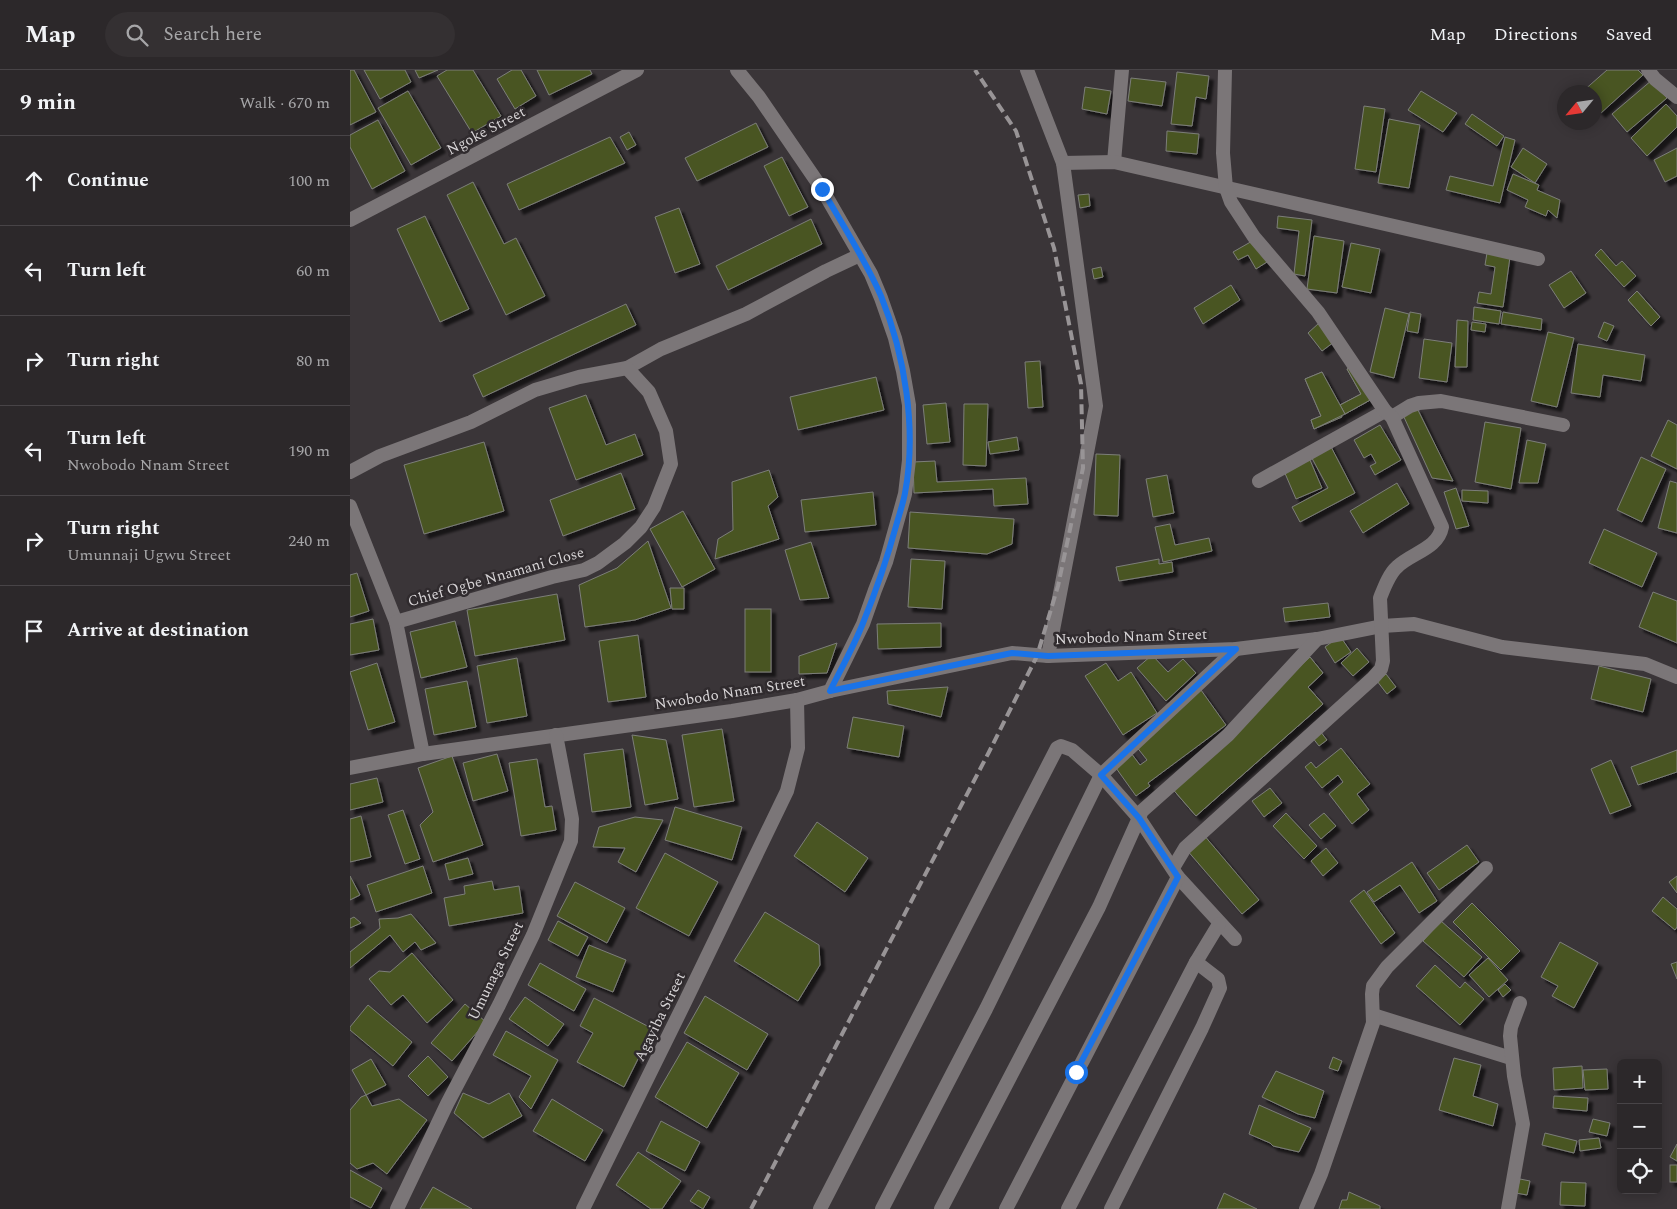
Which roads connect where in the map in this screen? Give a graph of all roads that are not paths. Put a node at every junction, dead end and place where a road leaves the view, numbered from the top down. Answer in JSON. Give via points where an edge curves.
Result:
{"nodes":[{"id":1,"x":637,"y":70,"type":"edge"},
{"id":2,"x":737,"y":70,"type":"edge"},
{"id":3,"x":1027,"y":70,"type":"edge"},
{"id":4,"x":1122,"y":70,"type":"edge"},
{"id":5,"x":1224,"y":70,"type":"edge"},
{"id":6,"x":1648,"y":70,"type":"edge"},
{"id":7,"x":1677,"y":97,"type":"edge"},
{"id":8,"x":1114,"y":162,"type":"junction"},
{"id":9,"x":1063,"y":163,"type":"junction"},
{"id":10,"x":1226,"y":188,"type":"junction"},
{"id":11,"x":350,"y":220,"type":"edge"},
{"id":12,"x":860,"y":255,"type":"junction"},
{"id":13,"x":1538,"y":259,"type":"dead end"},
{"id":14,"x":627,"y":368,"type":"junction"},
{"id":15,"x":1388,"y":414,"type":"junction"},
{"id":16,"x":1562,"y":425,"type":"dead end"},
{"id":17,"x":350,"y":472,"type":"edge"},
{"id":18,"x":1259,"y":481,"type":"dead end"},
{"id":19,"x":350,"y":506,"type":"edge"},
{"id":20,"x":396,"y":622,"type":"junction"},
{"id":21,"x":1382,"y":626,"type":"junction"},
{"id":22,"x":1316,"y":639,"type":"junction"},
{"id":23,"x":1236,"y":649,"type":"junction"},
{"id":24,"x":1048,"y":656,"type":"junction"},
{"id":25,"x":1677,"y":677,"type":"edge"},
{"id":26,"x":830,"y":691,"type":"junction"},
{"id":27,"x":798,"y":700,"type":"junction"},
{"id":28,"x":556,"y":735,"type":"junction"},
{"id":29,"x":423,"y":754,"type":"junction"},
{"id":30,"x":350,"y":768,"type":"edge"},
{"id":31,"x":1101,"y":775,"type":"junction"},
{"id":32,"x":1139,"y":818,"type":"junction"},
{"id":33,"x":1486,"y":868,"type":"dead end"},
{"id":34,"x":1175,"y":872,"type":"junction"},
{"id":35,"x":1219,"y":924,"type":"junction"},
{"id":36,"x":1235,"y":939,"type":"dead end"},
{"id":37,"x":1196,"y":962,"type":"junction"},
{"id":38,"x":1520,"y":1003,"type":"dead end"},
{"id":39,"x":1373,"y":1015,"type":"junction"},
{"id":40,"x":1511,"y":1058,"type":"junction"},
{"id":41,"x":397,"y":1209,"type":"edge"},
{"id":42,"x":583,"y":1209,"type":"edge"},
{"id":43,"x":820,"y":1209,"type":"edge"},
{"id":44,"x":882,"y":1209,"type":"edge"},
{"id":45,"x":941,"y":1209,"type":"edge"},
{"id":46,"x":1006,"y":1209,"type":"edge"},
{"id":47,"x":1068,"y":1209,"type":"edge"},
{"id":48,"x":1111,"y":1209,"type":"edge"},
{"id":49,"x":1306,"y":1209,"type":"edge"},
{"id":50,"x":1508,"y":1209,"type":"edge"}],
"edges":[{"from":1,"to":11,"type":"street","name":"Ngoke Street"},
{"from":2,"to":12,"type":"street","via":[[808,167]]},
{"from":3,"to":9,"type":"street"},
{"from":4,"to":8,"type":"street"},
{"from":5,"to":10,"type":"street"},
{"from":6,"to":7,"type":"street"},
{"from":8,"to":9,"type":"street"},
{"from":8,"to":10,"type":"street"},
{"from":9,"to":24,"type":"street","via":[[1096,406]]},
{"from":10,"to":13,"type":"street"},
{"from":10,"to":15,"type":"street","via":[[1231,202],[1254,237],[1318,312]]},
{"from":12,"to":14,"type":"street","via":[[746,314],[661,349]]},
{"from":12,"to":26,"type":"street","via":[[881,298],[903,371],[909,405],[909,460],[905,494],[886,562],[863,624]]},
{"from":14,"to":17,"type":"street","via":[[536,390],[471,422],[380,456]]},
{"from":14,"to":20,"type":"street","name":"Chief Ogbe Nnamani Close","via":[[649,392],[666,431],[670,464],[654,507],[625,543],[584,570]]},
{"from":15,"to":16,"type":"street","via":[[1419,403],[1441,401]]},
{"from":15,"to":18,"type":"street"},
{"from":15,"to":21,"type":"street","via":[[1442,527],[1432,545],[1394,569],[1380,598]]},
{"from":19,"to":20,"type":"street"},
{"from":20,"to":29,"type":"street"},
{"from":21,"to":22,"type":"street","name":"Nwobodo Nnam Street"},
{"from":21,"to":25,"type":"street","name":"Nwobodo Nnam Street","via":[[1414,624],[1502,647],[1645,664]]},
{"from":21,"to":34,"type":"street","via":[[1381,669],[1185,848]]},
{"from":22,"to":23,"type":"street","name":"Nwobodo Nnam Street"},
{"from":22,"to":32,"type":"street","via":[[1228,735],[1146,806]]},
{"from":23,"to":24,"type":"street","name":"Nwobodo Nnam Street"},
{"from":23,"to":31,"type":"street"},
{"from":24,"to":26,"type":"street","name":"Nwobodo Nnam Street","via":[[1012,653]]},
{"from":26,"to":27,"type":"street","name":"Nwobodo Nnam Street"},
{"from":27,"to":28,"type":"street","name":"Nwobodo Nnam Street"},
{"from":27,"to":42,"type":"street","name":"Agayiba Street","via":[[798,748],[787,791]]},
{"from":28,"to":29,"type":"street","name":"Nwobodo Nnam Street"},
{"from":28,"to":41,"type":"street","name":"Umunaga Street","via":[[572,819],[571,841],[533,935],[446,1104]]},
{"from":29,"to":30,"type":"street","name":"Nwobodo Nnam Street"},
{"from":31,"to":32,"type":"street"},
{"from":31,"to":43,"type":"street","via":[[1072,750],[1061,746],[1057,748]]},
{"from":31,"to":44,"type":"street","via":[[986,1009]]},
{"from":32,"to":34,"type":"street"},
{"from":32,"to":45,"type":"street","via":[[1099,907]]},
{"from":33,"to":39,"type":"street","via":[[1378,977],[1373,986]]},
{"from":34,"to":35,"type":"street"},
{"from":34,"to":46,"type":"street"},
{"from":35,"to":36,"type":"street"},
{"from":35,"to":37,"type":"street"},
{"from":37,"to":47,"type":"street"},
{"from":37,"to":48,"type":"street","via":[[1218,980],[1220,988]]},
{"from":38,"to":40,"type":"street","via":[[1511,1027]]},
{"from":39,"to":40,"type":"street"},
{"from":39,"to":49,"type":"street","via":[[1374,1023]]},
{"from":40,"to":50,"type":"street","via":[[1522,1124]]}]}
